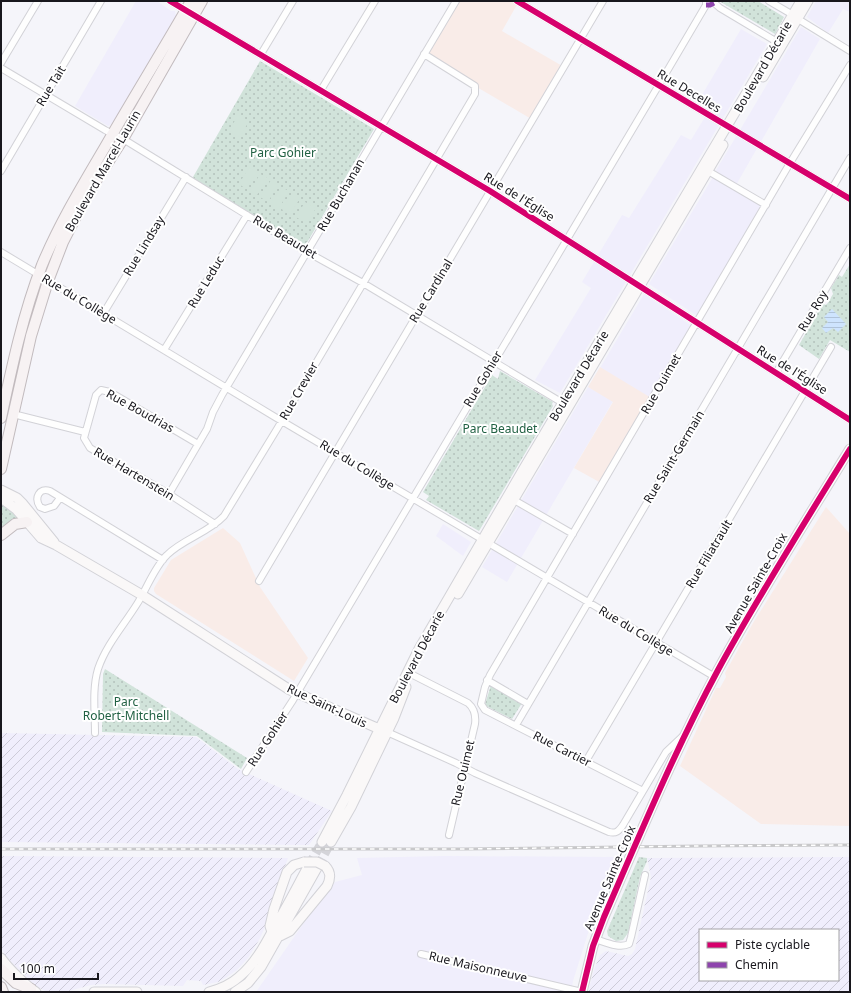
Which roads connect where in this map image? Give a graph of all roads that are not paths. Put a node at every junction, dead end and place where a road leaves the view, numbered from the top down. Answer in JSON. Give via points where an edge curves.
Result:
{"nodes":[{"id":1,"x":38,"y":1,"type":"edge"},
{"id":2,"x":101,"y":1,"type":"edge"},
{"id":3,"x":170,"y":1,"type":"edge"},
{"id":4,"x":191,"y":1,"type":"edge"},
{"id":5,"x":202,"y":1,"type":"edge"},
{"id":6,"x":293,"y":1,"type":"edge"},
{"id":7,"x":375,"y":1,"type":"edge"},
{"id":8,"x":456,"y":1,"type":"edge"},
{"id":9,"x":517,"y":1,"type":"edge"},
{"id":10,"x":603,"y":1,"type":"edge"},
{"id":11,"x":712,"y":1,"type":"edge"},
{"id":12,"x":769,"y":1,"type":"edge"},
{"id":13,"x":801,"y":1,"type":"edge"},
{"id":14,"x":808,"y":1,"type":"edge"},
{"id":15,"x":706,"y":2,"type":"edge"},
{"id":16,"x":527,"y":4,"type":"edge"},
{"id":17,"x":190,"y":12,"type":"junction"},
{"id":18,"x":795,"y":17,"type":"junction"},
{"id":19,"x":581,"y":38,"type":"junction"},
{"id":20,"x":777,"y":42,"type":"junction"},
{"id":21,"x":850,"y":51,"type":"edge"},
{"id":22,"x":261,"y":54,"type":"junction"},
{"id":23,"x":424,"y":54,"type":"junction"},
{"id":24,"x":1,"y":63,"type":"edge"},
{"id":25,"x":850,"y":65,"type":"edge"},
{"id":26,"x":1,"y":68,"type":"edge"},
{"id":27,"x":658,"y":85,"type":"junction"},
{"id":28,"x":321,"y":90,"type":"junction"},
{"id":29,"x":46,"y":94,"type":"junction"},
{"id":30,"x":382,"y":126,"type":"junction"},
{"id":31,"x":730,"y":128,"type":"junction"},
{"id":32,"x":112,"y":134,"type":"junction"},
{"id":33,"x":123,"y":139,"type":"junction"},
{"id":34,"x":850,"y":158,"type":"edge"},
{"id":35,"x":436,"y":159,"type":"junction"},
{"id":36,"x":790,"y":163,"type":"junction"},
{"id":37,"x":1,"y":171,"type":"edge"},
{"id":38,"x":708,"y":172,"type":"junction"},
{"id":39,"x":186,"y":177,"type":"junction"},
{"id":40,"x":832,"y":188,"type":"junction"},
{"id":41,"x":490,"y":191,"type":"junction"},
{"id":42,"x":850,"y":199,"type":"edge"},
{"id":43,"x":766,"y":205,"type":"junction"},
{"id":44,"x":247,"y":214,"type":"junction"},
{"id":45,"x":567,"y":240,"type":"junction"},
{"id":46,"x":850,"y":248,"type":"edge"},
{"id":47,"x":1,"y":252,"type":"edge"},
{"id":48,"x":308,"y":252,"type":"junction"},
{"id":49,"x":39,"y":275,"type":"junction"},
{"id":50,"x":48,"y":281,"type":"junction"},
{"id":51,"x":363,"y":283,"type":"junction"},
{"id":52,"x":638,"y":284,"type":"junction"},
{"id":53,"x":103,"y":314,"type":"junction"},
{"id":54,"x":417,"y":315,"type":"junction"},
{"id":55,"x":697,"y":323,"type":"junction"},
{"id":56,"x":831,"y":346,"type":"dead end"},
{"id":57,"x":738,"y":349,"type":"junction"},
{"id":58,"x":164,"y":350,"type":"junction"},
{"id":59,"x":494,"y":362,"type":"junction"},
{"id":60,"x":776,"y":373,"type":"junction"},
{"id":61,"x":227,"y":388,"type":"junction"},
{"id":62,"x":805,"y":392,"type":"junction"},
{"id":63,"x":566,"y":405,"type":"junction"},
{"id":64,"x":13,"y":414,"type":"junction"},
{"id":65,"x":1,"y":418,"type":"edge"},
{"id":66,"x":850,"y":420,"type":"edge"},
{"id":67,"x":282,"y":421,"type":"junction"},
{"id":68,"x":85,"y":432,"type":"junction"},
{"id":69,"x":198,"y":444,"type":"junction"},
{"id":70,"x":850,"y":449,"type":"edge"},
{"id":71,"x":335,"y":452,"type":"junction"},
{"id":72,"x":1,"y":469,"type":"edge"},
{"id":73,"x":1,"y":490,"type":"edge"},
{"id":74,"x":169,"y":494,"type":"junction"},
{"id":75,"x":1,"y":498,"type":"edge"},
{"id":76,"x":60,"y":498,"type":"dead end"},
{"id":77,"x":413,"y":498,"type":"junction"},
{"id":78,"x":514,"y":500,"type":"junction"},
{"id":79,"x":27,"y":522,"type":"junction"},
{"id":80,"x":215,"y":524,"type":"junction"},
{"id":81,"x":1,"y":534,"type":"edge"},
{"id":82,"x":573,"y":534,"type":"junction"},
{"id":83,"x":486,"y":541,"type":"junction"},
{"id":84,"x":56,"y":545,"type":"junction"},
{"id":85,"x":163,"y":560,"type":"junction"},
{"id":86,"x":548,"y":578,"type":"junction"},
{"id":87,"x":259,"y":581,"type":"dead end"},
{"id":88,"x":142,"y":595,"type":"junction"},
{"id":89,"x":588,"y":602,"type":"junction"},
{"id":90,"x":656,"y":643,"type":"junction"},
{"id":91,"x":410,"y":673,"type":"junction"},
{"id":92,"x":715,"y":677,"type":"junction"},
{"id":93,"x":488,"y":680,"type":"junction"},
{"id":94,"x":297,"y":693,"type":"junction"},
{"id":95,"x":528,"y":704,"type":"junction"},
{"id":96,"x":482,"y":707,"type":"joint"},
{"id":97,"x":516,"y":725,"type":"junction"},
{"id":98,"x":383,"y":730,"type":"junction"},
{"id":99,"x":687,"y":732,"type":"junction"},
{"id":100,"x":95,"y":733,"type":"dead end"},
{"id":101,"x":586,"y":761,"type":"junction"},
{"id":102,"x":464,"y":768,"type":"junction"},
{"id":103,"x":246,"y":772,"type":"dead end"},
{"id":104,"x":643,"y":791,"type":"junction"},
{"id":105,"x":616,"y":833,"type":"joint"},
{"id":106,"x":449,"y":835,"type":"dead end"},
{"id":107,"x":326,"y":842,"type":"tunnel mouth"},
{"id":108,"x":317,"y":866,"type":"junction"},
{"id":109,"x":645,"y":875,"type":"dead end"},
{"id":110,"x":276,"y":934,"type":"junction"},
{"id":111,"x":595,"y":939,"type":"junction"},
{"id":112,"x":421,"y":954,"type":"dead end"},
{"id":113,"x":1,"y":958,"type":"edge"},
{"id":114,"x":1,"y":969,"type":"edge"},
{"id":115,"x":1,"y":988,"type":"edge"},
{"id":116,"x":33,"y":990,"type":"edge"},
{"id":117,"x":4,"y":992,"type":"edge"},
{"id":118,"x":94,"y":992,"type":"edge"},
{"id":119,"x":137,"y":992,"type":"edge"},
{"id":120,"x":209,"y":992,"type":"edge"},
{"id":121,"x":235,"y":992,"type":"edge"},
{"id":122,"x":582,"y":992,"type":"edge"}],
"edges":[{"from":1,"to":24,"type":"street"},
{"from":2,"to":29,"type":"street","name":"Rue Tait"},
{"from":3,"to":17,"type":"street","name":"Rue de l'Église"},
{"from":4,"to":17,"type":"main road","name":"Boulevard Marcel-Laurin"},
{"from":5,"to":17,"type":"main road","name":"Boulevard Marcel-Laurin"},
{"from":6,"to":22,"type":"street"},
{"from":7,"to":28,"type":"street"},
{"from":8,"to":23,"type":"street","name":"Rue Buchanan"},
{"from":9,"to":16,"type":"street","name":"Rue Decelles"},
{"from":10,"to":19,"type":"street","name":"Rue Cardinal"},
{"from":11,"to":20,"type":"street"},
{"from":12,"to":18,"type":"street"},
{"from":13,"to":18,"type":"street","name":"Boulevard Décarie"},
{"from":14,"to":18,"type":"street","name":"Boulevard Décarie"},
{"from":15,"to":27,"type":"street","name":"Rue Gohier"},
{"from":16,"to":19,"type":"street","name":"Rue Decelles"},
{"from":17,"to":22,"type":"street","name":"Rue de l'Église"},
{"from":17,"to":32,"type":"main road","name":"Boulevard Marcel-Laurin"},
{"from":17,"to":33,"type":"main road","name":"Boulevard Marcel-Laurin"},
{"from":18,"to":20,"type":"street","name":"Boulevard Décarie"},
{"from":18,"to":21,"type":"street"},
{"from":18,"to":31,"type":"street","name":"Boulevard Décarie"},
{"from":19,"to":27,"type":"street","name":"Rue Decelles"},
{"from":19,"to":41,"type":"street","name":"Rue Cardinal"},
{"from":20,"to":31,"type":"street","name":"Boulevard Décarie"},
{"from":22,"to":28,"type":"street","name":"Rue de l'Église"},
{"from":23,"to":30,"type":"street","name":"Rue Buchanan"},
{"from":23,"to":35,"type":"street","name":"Rue Crevier","via":[[475,86],[475,94]]},
{"from":25,"to":36,"type":"street","name":"Rue Ouimet"},
{"from":26,"to":29,"type":"street","name":"Rue Beaudet"},
{"from":27,"to":31,"type":"street","name":"Rue Decelles"},
{"from":27,"to":45,"type":"street","name":"Rue Gohier"},
{"from":28,"to":30,"type":"street","name":"Rue de l'Église"},
{"from":29,"to":32,"type":"street","name":"Rue Beaudet"},
{"from":29,"to":37,"type":"street","name":"Rue Tait"},
{"from":30,"to":35,"type":"street","name":"Rue de l'Église"},
{"from":30,"to":48,"type":"street","name":"Rue Buchanan"},
{"from":31,"to":36,"type":"street","name":"Rue Decelles"},
{"from":31,"to":38,"type":"street","name":"Boulevard Décarie"},
{"from":31,"to":52,"type":"street","name":"Boulevard Décarie"},
{"from":32,"to":33,"type":"street","name":"Rue Beaudet"},
{"from":32,"to":49,"type":"main road","name":"Boulevard Marcel-Laurin","via":[[66,214]]},
{"from":33,"to":39,"type":"street","name":"Rue Beaudet"},
{"from":33,"to":50,"type":"main road","name":"Boulevard Marcel-Laurin","via":[[87,195],[63,242]]},
{"from":34,"to":40,"type":"street","name":"Rue Saint-Germain"},
{"from":35,"to":41,"type":"street","name":"Rue de l'Église"},
{"from":35,"to":51,"type":"street","name":"Rue Crevier"},
{"from":36,"to":40,"type":"street","name":"Rue Decelles"},
{"from":36,"to":43,"type":"street","name":"Rue Ouimet"},
{"from":38,"to":43,"type":"street"},
{"from":38,"to":52,"type":"street","name":"Boulevard Décarie"},
{"from":39,"to":44,"type":"street","name":"Rue Beaudet"},
{"from":39,"to":53,"type":"street","name":"Rue Lindsay"},
{"from":40,"to":42,"type":"street","name":"Rue Decelles"},
{"from":40,"to":57,"type":"street","name":"Rue Saint-Germain"},
{"from":41,"to":45,"type":"street","name":"Rue de l'Église"},
{"from":41,"to":54,"type":"street","name":"Rue Cardinal"},
{"from":43,"to":55,"type":"street","name":"Rue Ouimet"},
{"from":44,"to":48,"type":"street","name":"Rue Beaudet"},
{"from":44,"to":58,"type":"street","name":"Rue Leduc"},
{"from":45,"to":52,"type":"street","name":"Rue de l'Église"},
{"from":45,"to":59,"type":"street","name":"Rue Gohier"},
{"from":46,"to":60,"type":"street","name":"Rue Roy"},
{"from":47,"to":49,"type":"street","name":"Rue du Collège"},
{"from":48,"to":51,"type":"street","name":"Rue Beaudet"},
{"from":48,"to":61,"type":"street","name":"Rue Buchanan"},
{"from":49,"to":50,"type":"street","name":"Rue du Collège"},
{"from":49,"to":65,"type":"main road","name":"Boulevard Marcel-Laurin","via":[[19,338]]},
{"from":50,"to":53,"type":"street","name":"Rue du Collège"},
{"from":50,"to":64,"type":"main road","name":"Boulevard Marcel-Laurin","via":[[31,336]]},
{"from":51,"to":54,"type":"street","name":"Rue Beaudet"},
{"from":51,"to":67,"type":"street","name":"Rue Crevier"},
{"from":52,"to":55,"type":"street","name":"Rue de l'Église"},
{"from":52,"to":63,"type":"street","name":"Boulevard Décarie"},
{"from":53,"to":58,"type":"street","name":"Rue du Collège"},
{"from":54,"to":59,"type":"street","name":"Rue Beaudet"},
{"from":54,"to":71,"type":"street","name":"Rue Cardinal"},
{"from":55,"to":57,"type":"street","name":"Rue de l'Église"},
{"from":55,"to":82,"type":"street","name":"Rue Ouimet"},
{"from":56,"to":62,"type":"street","name":"Rue Filiatrault"},
{"from":57,"to":60,"type":"street","name":"Rue de l'Église"},
{"from":57,"to":89,"type":"street","name":"Rue Saint-Germain"},
{"from":58,"to":61,"type":"street","name":"Rue du Collège"},
{"from":59,"to":63,"type":"street","name":"Rue Beaudet"},
{"from":59,"to":77,"type":"street","name":"Rue Gohier"},
{"from":60,"to":62,"type":"street","name":"Rue de l'Église"},
{"from":61,"to":67,"type":"street","name":"Rue du Collège"},
{"from":61,"to":69,"type":"street","name":"Rue Buchanan"},
{"from":62,"to":66,"type":"street","name":"Rue de l'Église"},
{"from":62,"to":90,"type":"street","name":"Rue Filiatrault"},
{"from":63,"to":78,"type":"street","name":"Boulevard Décarie"},
{"from":63,"to":83,"type":"street","name":"Boulevard Décarie"},
{"from":64,"to":68,"type":"street"},
{"from":64,"to":72,"type":"main road","name":"Boulevard Marcel-Laurin"},
{"from":67,"to":71,"type":"street","name":"Rue du Collège"},
{"from":67,"to":80,"type":"street","name":"Rue Crevier","via":[[224,516]]},
{"from":68,"to":69,"type":"street","name":"Rue Boudrias","via":[[96,395],[104,390]]},
{"from":68,"to":74,"type":"street","name":"Rue Hartenstein","via":[[85,441],[90,448]]},
{"from":69,"to":74,"type":"street","name":"Rue Buchanan"},
{"from":70,"to":92,"type":"street","name":"Avenue Sainte-Croix"},
{"from":71,"to":77,"type":"street","name":"Rue du Collège"},
{"from":71,"to":87,"type":"street","name":"Rue Cardinal"},
{"from":73,"to":84,"type":"street","name":"Rue Saint-Louis","via":[[23,504]]},
{"from":74,"to":80,"type":"street","name":"Rue Hartenstein"},
{"from":75,"to":79,"type":"street","name":"Rue Saint-Louis","via":[[16,509]]},
{"from":76,"to":85,"type":"street"},
{"from":77,"to":83,"type":"street","name":"Rue du Collège"},
{"from":77,"to":94,"type":"street","name":"Rue Gohier"},
{"from":78,"to":82,"type":"street"},
{"from":78,"to":83,"type":"street","name":"Boulevard Décarie"},
{"from":79,"to":81,"type":"main road","via":[[15,524]]},
{"from":79,"to":84,"type":"street","name":"Rue Saint-Louis","via":[[41,538]]},
{"from":80,"to":85,"type":"street","name":"Rue Crevier","via":[[170,552]]},
{"from":82,"to":86,"type":"street","name":"Rue Ouimet"},
{"from":83,"to":86,"type":"street","name":"Rue du Collège"},
{"from":83,"to":91,"type":"street","name":"Boulevard Décarie","via":[[419,648]]},
{"from":84,"to":88,"type":"street","name":"Rue Saint-Louis"},
{"from":85,"to":88,"type":"street","name":"Rue Crevier"},
{"from":86,"to":89,"type":"street","name":"Rue du Collège"},
{"from":86,"to":93,"type":"street","name":"Rue Ouimet"},
{"from":88,"to":94,"type":"street","name":"Rue Saint-Louis"},
{"from":88,"to":100,"type":"street","name":"Rue Crevier","via":[[100,665],[95,686]]},
{"from":89,"to":90,"type":"street","name":"Rue du Collège"},
{"from":89,"to":95,"type":"street","name":"Rue Saint-Germain"},
{"from":90,"to":92,"type":"street","name":"Rue du Collège"},
{"from":90,"to":101,"type":"street","name":"Rue Filiatrault"},
{"from":91,"to":98,"type":"street","name":"Boulevard Décarie"},
{"from":91,"to":102,"type":"street","name":"Rue Ouimet","via":[[468,703],[474,711],[476,721]]},
{"from":92,"to":99,"type":"street","name":"Avenue Sainte-Croix"},
{"from":93,"to":95,"type":"street"},
{"from":93,"to":96,"type":"street","name":"Rue Ouimet","via":[[481,700]]},
{"from":94,"to":98,"type":"street","name":"Rue Saint-Louis"},
{"from":94,"to":103,"type":"street","name":"Rue Gohier"},
{"from":95,"to":97,"type":"street","name":"Rue Saint-Germain"},
{"from":96,"to":97,"type":"street","name":"Rue Cartier"},
{"from":97,"to":101,"type":"street","name":"Rue Cartier"},
{"from":98,"to":102,"type":"street","name":"Rue Saint-Louis"},
{"from":98,"to":107,"type":"street","name":"Boulevard Décarie","via":[[347,795]]},
{"from":99,"to":104,"type":"street","name":"Avenue Sainte-Croix","via":[[666,751]]},
{"from":99,"to":111,"type":"street","name":"Avenue Sainte-Croix"},
{"from":101,"to":104,"type":"street","name":"Rue Cartier"},
{"from":102,"to":105,"type":"street","name":"Rue Saint-Louis"},
{"from":102,"to":106,"type":"street","name":"Rue Ouimet"},
{"from":104,"to":105,"type":"street","name":"Avenue Sainte-Croix","via":[[621,829]]},
{"from":108,"to":110,"type":"street"},
{"from":108,"to":110,"type":"street","via":[[330,874],[327,886],[290,931]]},
{"from":108,"to":110,"type":"street","bridge":true,"via":[[318,862],[298,863],[287,872],[277,897],[270,926]]},
{"from":109,"to":111,"type":"street","name":"Avenue Sainte-Croix","via":[[628,944],[616,945]]},
{"from":110,"to":120,"type":"street","via":[[242,974],[227,985]]},
{"from":110,"to":121,"type":"street","via":[[256,974]]},
{"from":111,"to":122,"type":"street","name":"Avenue Sainte-Croix"},
{"from":112,"to":122,"type":"street","name":"Rue Maisonneuve"},
{"from":113,"to":116,"type":"street"},
{"from":114,"to":116,"type":"main road","via":[[16,983]]},
{"from":115,"to":117,"type":"main road"},
{"from":118,"to":119,"type":"street"}]}
